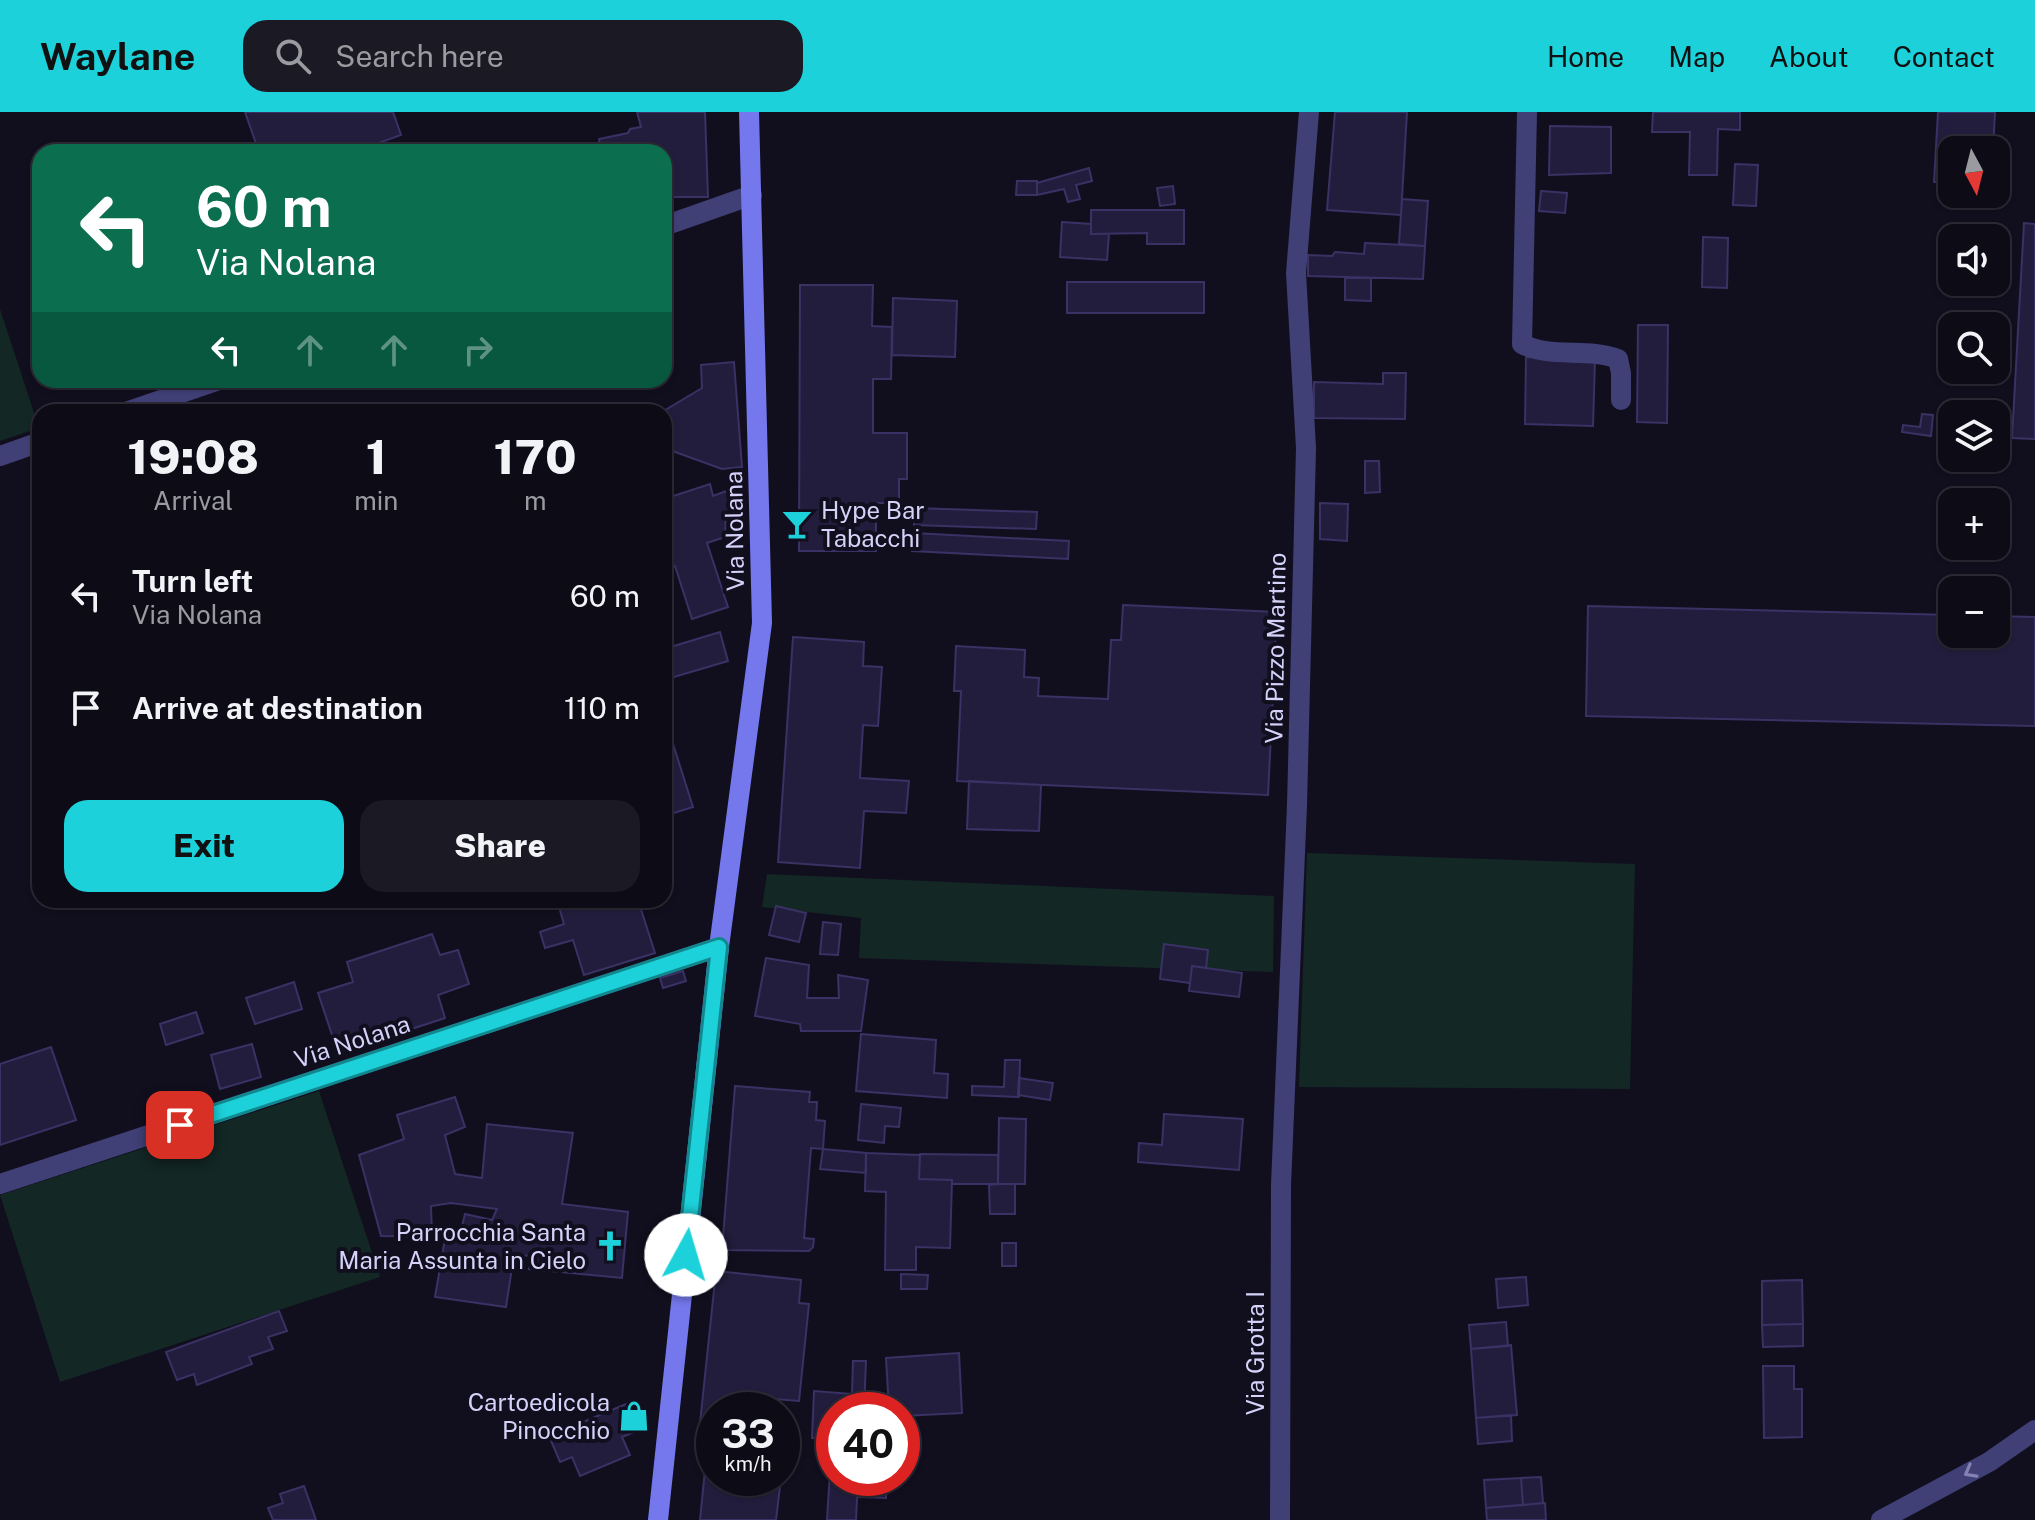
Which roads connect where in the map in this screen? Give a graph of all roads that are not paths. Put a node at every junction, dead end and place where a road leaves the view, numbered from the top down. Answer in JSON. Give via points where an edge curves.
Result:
{"nodes":[{"id":1,"x":749,"y":112,"type":"edge"},
{"id":2,"x":1309,"y":112,"type":"edge"},
{"id":3,"x":1527,"y":112,"type":"edge"},
{"id":4,"x":752,"y":195,"type":"junction"},
{"id":5,"x":672,"y":223,"type":"edge"},
{"id":6,"x":196,"y":388,"type":"edge"},
{"id":7,"x":1621,"y":400,"type":"dead end"},
{"id":8,"x":149,"y":404,"type":"edge"},
{"id":9,"x":32,"y":445,"type":"edge"},
{"id":10,"x":0,"y":456,"type":"edge"},
{"id":11,"x":719,"y":947,"type":"junction"},
{"id":12,"x":0,"y":1184,"type":"edge"},
{"id":13,"x":1281,"y":1185,"type":"joint"},
{"id":14,"x":2035,"y":1430,"type":"edge"},
{"id":15,"x":658,"y":1520,"type":"edge"},
{"id":16,"x":1280,"y":1520,"type":"edge"},
{"id":17,"x":1881,"y":1520,"type":"edge"}],
"edges":[{"from":1,"to":4,"type":"street","name":"Via Nolana"},
{"from":2,"to":13,"type":"street","name":"Via Pizzo Martino","via":[[1296,273],[1306,448]]},
{"from":3,"to":7,"type":"street","via":[[1522,344],[1533,350],[1618,359]]},
{"from":4,"to":5,"type":"street"},
{"from":4,"to":11,"type":"street","name":"Via Nolana","via":[[762,623]]},
{"from":6,"to":8,"type":"street"},
{"from":9,"to":10,"type":"street"},
{"from":11,"to":12,"type":"street","name":"Via Nolana"},
{"from":11,"to":15,"type":"street","name":"Via Nolana"},
{"from":13,"to":16,"type":"street","name":"Via Grotta I"},
{"from":14,"to":17,"type":"street","one_way":true,"via":[[1989,1462]]}]}
